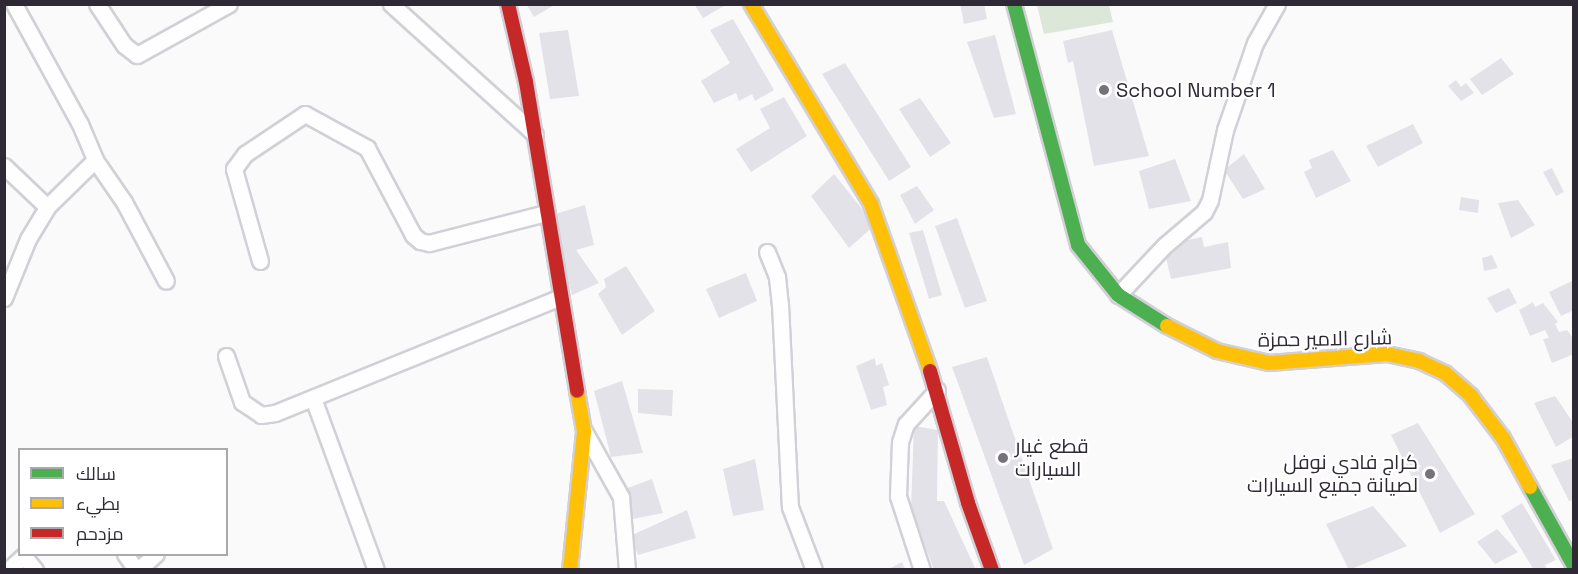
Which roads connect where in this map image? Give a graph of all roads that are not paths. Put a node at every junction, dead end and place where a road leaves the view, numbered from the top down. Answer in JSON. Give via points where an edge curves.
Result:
{"nodes":[{"id":1,"x":14,"y":4,"type":"edge"},
{"id":2,"x":97,"y":4,"type":"edge"},
{"id":3,"x":229,"y":4,"type":"edge"},
{"id":4,"x":391,"y":4,"type":"edge"},
{"id":5,"x":508,"y":4,"type":"edge"},
{"id":6,"x":751,"y":4,"type":"edge"},
{"id":7,"x":1014,"y":4,"type":"edge"},
{"id":8,"x":1277,"y":4,"type":"edge"},
{"id":9,"x":535,"y":134,"type":"junction"},
{"id":10,"x":95,"y":160,"type":"junction"},
{"id":11,"x":4,"y":166,"type":"edge"},
{"id":12,"x":47,"y":207,"type":"junction"},
{"id":13,"x":546,"y":213,"type":"junction"},
{"id":14,"x":767,"y":252,"type":"dead end"},
{"id":15,"x":260,"y":261,"type":"dead end"},
{"id":16,"x":166,"y":282,"type":"dead end"},
{"id":17,"x":1118,"y":295,"type":"junction"},
{"id":18,"x":560,"y":297,"type":"junction"},
{"id":19,"x":4,"y":298,"type":"edge"},
{"id":20,"x":226,"y":356,"type":"dead end"},
{"id":21,"x":937,"y":390,"type":"junction"},
{"id":22,"x":313,"y":398,"type":"junction"},
{"id":23,"x":584,"y":431,"type":"junction"},
{"id":24,"x":24,"y":556,"type":"edge"},
{"id":25,"x":26,"y":556,"type":"edge"},
{"id":26,"x":125,"y":556,"type":"edge"},
{"id":27,"x":155,"y":556,"type":"edge"},
{"id":28,"x":1574,"y":566,"type":"edge"},
{"id":29,"x":8,"y":570,"type":"edge"},
{"id":30,"x":35,"y":570,"type":"edge"},
{"id":31,"x":137,"y":570,"type":"edge"},
{"id":32,"x":376,"y":570,"type":"edge"},
{"id":33,"x":570,"y":570,"type":"edge"},
{"id":34,"x":627,"y":570,"type":"edge"},
{"id":35,"x":814,"y":570,"type":"edge"},
{"id":36,"x":922,"y":570,"type":"edge"},
{"id":37,"x":992,"y":570,"type":"edge"}],
"edges":[{"from":1,"to":10,"type":"street","via":[[80,124]]},
{"from":2,"to":3,"type":"street","via":[[124,45],[136,54]]},
{"from":4,"to":9,"type":"street"},
{"from":5,"to":9,"type":"street"},
{"from":6,"to":21,"type":"street","via":[[871,204]]},
{"from":7,"to":17,"type":"street","name":"شارع الامير حمزة","via":[[1069,220],[1095,270]]},
{"from":8,"to":17,"type":"street","via":[[1255,43],[1225,130],[1216,183],[1204,212],[1164,246]]},
{"from":9,"to":13,"type":"street"},
{"from":10,"to":12,"type":"street"},
{"from":10,"to":16,"type":"street","via":[[123,202]]},
{"from":11,"to":12,"type":"street"},
{"from":12,"to":19,"type":"street","via":[[28,239]]},
{"from":13,"to":15,"type":"street","via":[[429,243],[420,241],[412,236],[366,148],[305,114],[244,154],[234,169]]},
{"from":13,"to":18,"type":"street"},
{"from":14,"to":35,"type":"street","via":[[777,277],[780,304],[790,507]]},
{"from":17,"to":28,"type":"street","name":"شارع الامير حمزة","via":[[1218,351],[1242,358],[1269,363],[1387,354],[1419,361],[1444,373],[1471,396],[1503,438]]},
{"from":18,"to":22,"type":"street"},
{"from":18,"to":23,"type":"street","via":[[573,350]]},
{"from":20,"to":22,"type":"street","via":[[242,402],[261,415]]},
{"from":21,"to":36,"type":"street","via":[[906,424],[900,442],[898,496]]},
{"from":21,"to":37,"type":"street","via":[[968,503]]},
{"from":22,"to":32,"type":"street"},
{"from":23,"to":33,"type":"street"},
{"from":23,"to":34,"type":"street","via":[[621,497]]},
{"from":24,"to":29,"type":"street"},
{"from":25,"to":30,"type":"street"},
{"from":26,"to":31,"type":"street"},
{"from":27,"to":31,"type":"street"}]}
